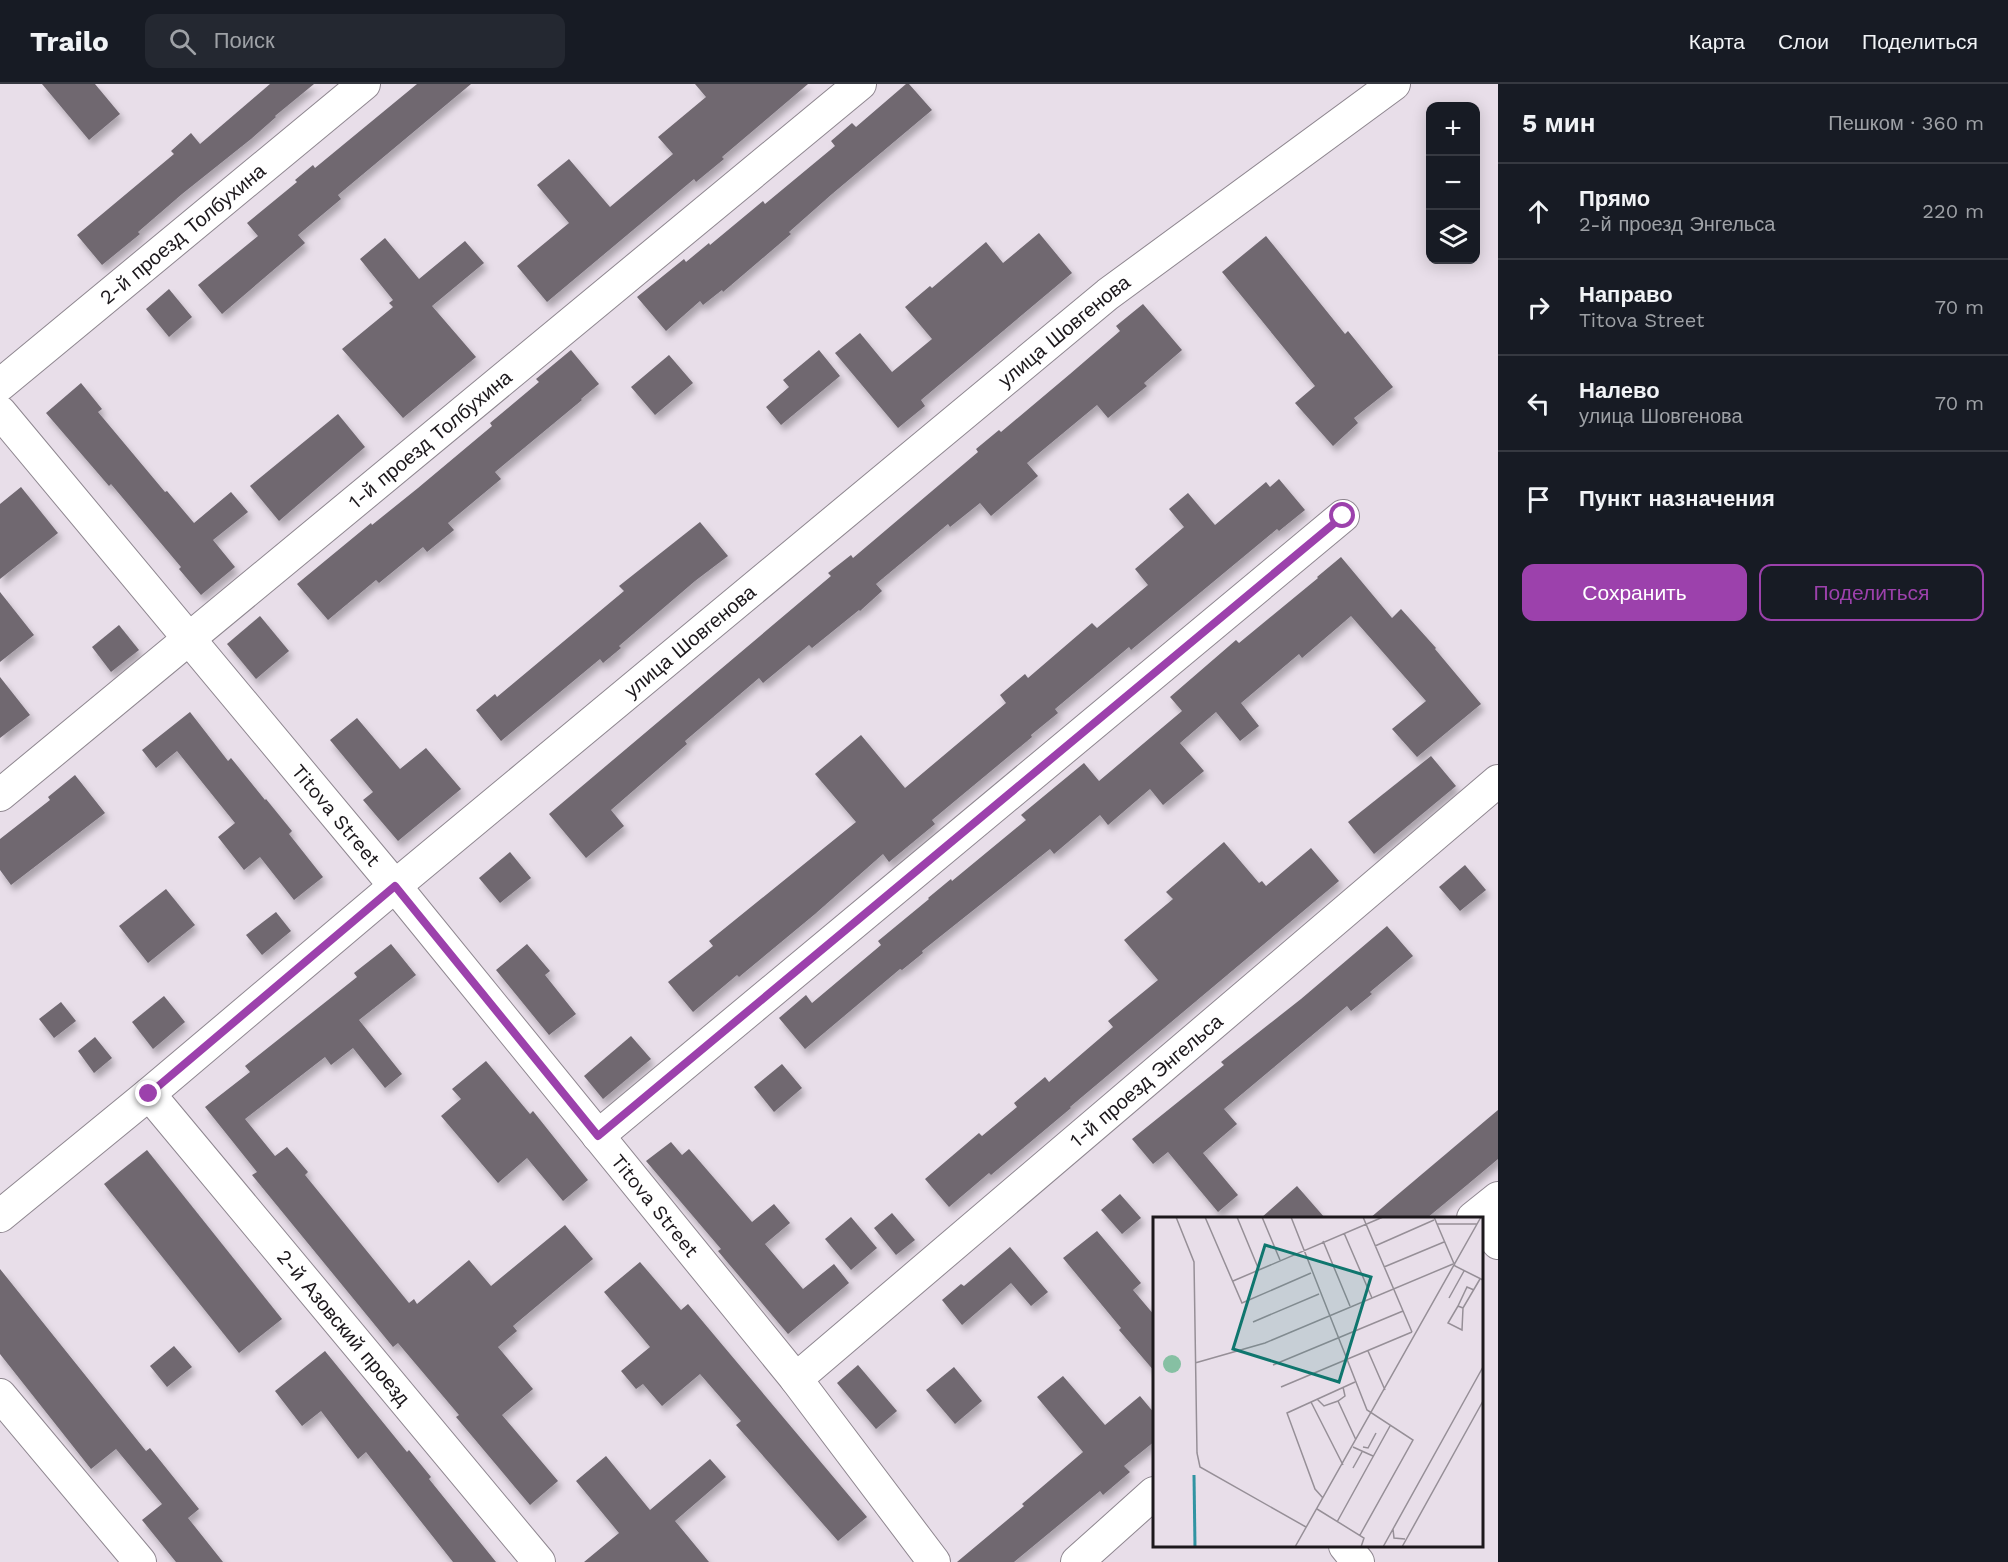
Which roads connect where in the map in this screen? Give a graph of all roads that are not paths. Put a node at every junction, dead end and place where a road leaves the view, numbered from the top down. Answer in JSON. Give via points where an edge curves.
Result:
{"nodes":[{"id":1,"x":364,"y":84,"type":"edge"},
{"id":2,"x":860,"y":84,"type":"edge"},
{"id":3,"x":1392,"y":84,"type":"edge"},
{"id":4,"x":0,"y":385,"type":"edge"},
{"id":5,"x":0,"y":412,"type":"edge"},
{"id":6,"x":1343,"y":516,"type":"dead end"},
{"id":7,"x":187,"y":639,"type":"junction"},
{"id":8,"x":1498,"y":781,"type":"edge"},
{"id":9,"x":0,"y":795,"type":"edge"},
{"id":10,"x":395,"y":886,"type":"junction"},
{"id":11,"x":149,"y":1094,"type":"junction"},
{"id":12,"x":598,"y":1136,"type":"junction"},
{"id":13,"x":0,"y":1216,"type":"edge"},
{"id":14,"x":1483,"y":1218,"type":"edge"},
{"id":15,"x":1498,"y":1243,"type":"edge"},
{"id":16,"x":796,"y":1379,"type":"junction"},
{"id":17,"x":0,"y":1395,"type":"edge"},
{"id":18,"x":1153,"y":1495,"type":"edge"},
{"id":19,"x":1347,"y":1547,"type":"edge"},
{"id":20,"x":140,"y":1562,"type":"edge"},
{"id":21,"x":539,"y":1562,"type":"edge"},
{"id":22,"x":934,"y":1562,"type":"edge"},
{"id":23,"x":1077,"y":1562,"type":"edge"},
{"id":24,"x":1358,"y":1562,"type":"edge"}],
"edges":[{"from":1,"to":4,"type":"street","name":"2-й проезд Толбухина"},
{"from":2,"to":7,"type":"street","name":"1-й проезд Толбухина"},
{"from":3,"to":10,"type":"street","name":"улица Шовгенова","via":[[1108,294]]},
{"from":5,"to":7,"type":"street","name":"Titova Street"},
{"from":6,"to":12,"type":"street"},
{"from":7,"to":9,"type":"street","name":"1-й проезд Толбухина"},
{"from":7,"to":10,"type":"street","name":"Titova Street"},
{"from":8,"to":16,"type":"street","name":"1-й проезд Энгельса"},
{"from":10,"to":11,"type":"street","name":"улица Шовгенова"},
{"from":10,"to":12,"type":"street","name":"Titova Street"},
{"from":11,"to":13,"type":"street","name":"улица Шовгенова"},
{"from":11,"to":21,"type":"street","name":"2-й Азовский проезд"},
{"from":12,"to":16,"type":"street","name":"Titova Street"},
{"from":14,"to":15,"type":"street"},
{"from":16,"to":22,"type":"street","name":"Titova Street"},
{"from":17,"to":20,"type":"street"},
{"from":18,"to":23,"type":"street"},
{"from":19,"to":24,"type":"street"}]}
